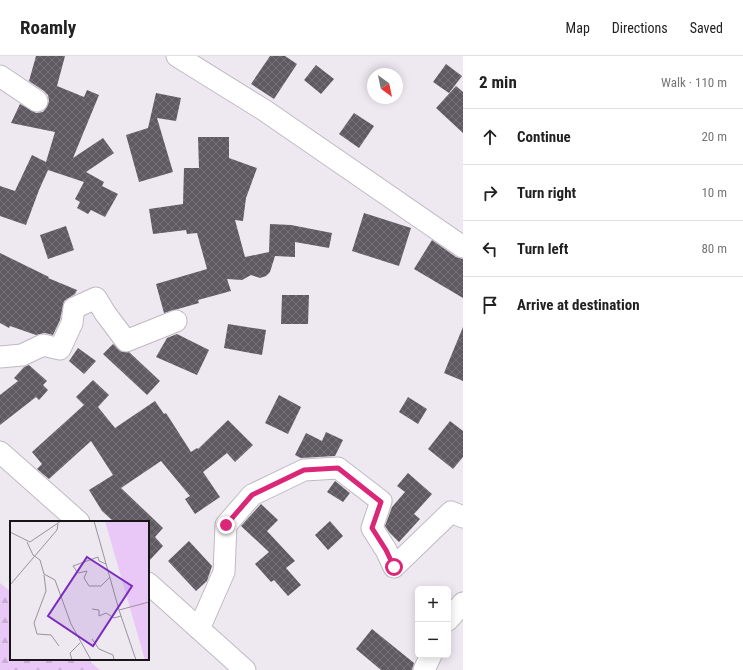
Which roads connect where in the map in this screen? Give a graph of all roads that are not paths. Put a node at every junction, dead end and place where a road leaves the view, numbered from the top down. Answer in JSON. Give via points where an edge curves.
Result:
{"nodes":[{"id":1,"x":177,"y":56,"type":"edge"},
{"id":2,"x":0,"y":76,"type":"edge"},
{"id":3,"x":37,"y":101,"type":"dead end"},
{"id":4,"x":463,"y":247,"type":"edge"},
{"id":5,"x":176,"y":320,"type":"dead end"},
{"id":6,"x":0,"y":357,"type":"edge"},
{"id":7,"x":0,"y":452,"type":"edge"},
{"id":8,"x":463,"y":517,"type":"edge"},
{"id":9,"x":78,"y":521,"type":"edge"},
{"id":10,"x":149,"y":584,"type":"edge"},
{"id":11,"x":463,"y":603,"type":"edge"},
{"id":12,"x":451,"y":617,"type":"edge"},
{"id":13,"x":199,"y":629,"type":"junction"},
{"id":14,"x":430,"y":658,"type":"edge"},
{"id":15,"x":245,"y":670,"type":"edge"},
{"id":16,"x":424,"y":670,"type":"edge"}],
"edges":[{"from":1,"to":4,"type":"street","via":[[264,110]]},
{"from":2,"to":3,"type":"street"},
{"from":5,"to":6,"type":"street","via":[[126,341],[96,298],[74,308],[72,324],[60,349],[43,345],[22,355]]},
{"from":7,"to":9,"type":"street"},
{"from":8,"to":13,"type":"street","via":[[450,512],[394,567],[372,528],[381,502],[338,468],[304,470],[252,495],[226,525],[224,572]]},
{"from":10,"to":13,"type":"street"},
{"from":11,"to":12,"type":"street"},
{"from":13,"to":15,"type":"street"},
{"from":14,"to":16,"type":"street"}]}
